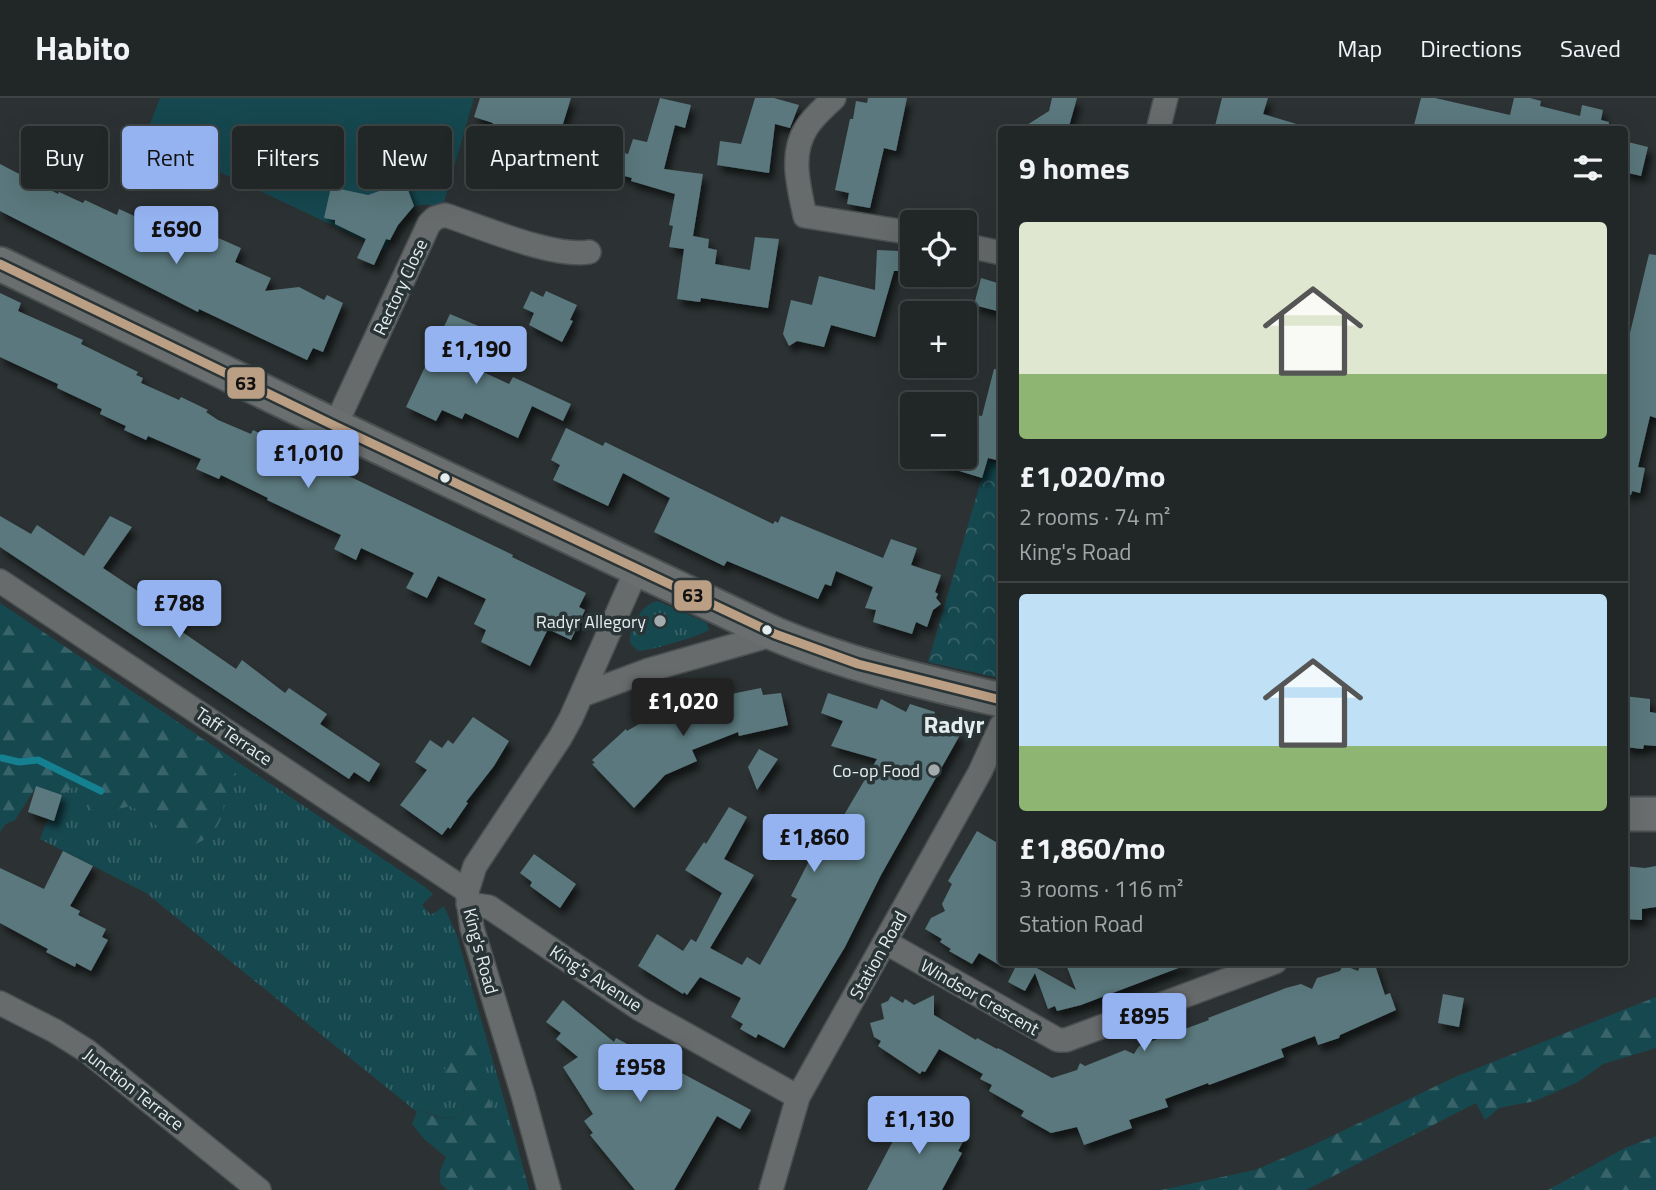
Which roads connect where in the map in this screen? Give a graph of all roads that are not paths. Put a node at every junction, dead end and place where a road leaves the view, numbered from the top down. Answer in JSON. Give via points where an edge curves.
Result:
{"nodes":[{"id":1,"x":834,"y":98,"type":"edge"},
{"id":2,"x":1166,"y":98,"type":"edge"},
{"id":3,"x":1159,"y":126,"type":"edge"},
{"id":4,"x":900,"y":231,"type":"edge"},
{"id":5,"x":977,"y":248,"type":"edge"},
{"id":6,"x":589,"y":252,"type":"dead end"},
{"id":7,"x":998,"y":252,"type":"edge"},
{"id":8,"x":0,"y":264,"type":"edge"},
{"id":9,"x":335,"y":426,"type":"junction"},
{"id":10,"x":638,"y":569,"type":"junction"},
{"id":11,"x":0,"y":581,"type":"edge"},
{"id":12,"x":775,"y":634,"type":"junction"},
{"id":13,"x":582,"y":695,"type":"junction"},
{"id":14,"x":998,"y":699,"type":"edge"},
{"id":15,"x":998,"y":733,"type":"edge"},
{"id":16,"x":1628,"y":814,"type":"edge"},
{"id":17,"x":1656,"y":814,"type":"edge"},
{"id":18,"x":468,"y":898,"type":"junction"},
{"id":19,"x":885,"y":942,"type":"junction"},
{"id":20,"x":1264,"y":966,"type":"edge"},
{"id":21,"x":0,"y":1003,"type":"edge"},
{"id":22,"x":798,"y":1097,"type":"junction"},
{"id":23,"x":259,"y":1190,"type":"edge"},
{"id":24,"x":548,"y":1190,"type":"edge"},
{"id":25,"x":771,"y":1190,"type":"edge"}],
"edges":[{"from":1,"to":4,"type":"street","via":[[807,127],[800,142],[796,161],[804,215]]},
{"from":2,"to":3,"type":"street"},
{"from":5,"to":7,"type":"street"},
{"from":6,"to":9,"type":"street","name":"Rectory Close","via":[[567,252],[445,215],[435,218]]},
{"from":8,"to":9,"type":"main road"},
{"from":9,"to":10,"type":"main road"},
{"from":10,"to":12,"type":"main road"},
{"from":10,"to":13,"type":"street","name":"King's Road"},
{"from":11,"to":18,"type":"street","name":"Taff Terrace"},
{"from":12,"to":13,"type":"street","via":[[649,670]]},
{"from":12,"to":14,"type":"main road","via":[[861,666]]},
{"from":13,"to":18,"type":"street","name":"King's Road","via":[[560,738],[475,866]]},
{"from":15,"to":19,"type":"street","name":"Station Road"},
{"from":16,"to":17,"type":"main road"},
{"from":18,"to":22,"type":"street","name":"King's Avenue","via":[[489,907],[640,1009]]},
{"from":18,"to":24,"type":"street","name":"King's Road","via":[[472,928]]},
{"from":19,"to":20,"type":"street","name":"Windsor Crescent","via":[[1058,1040]]},
{"from":19,"to":22,"type":"street","name":"Station Road"},
{"from":21,"to":23,"type":"street","name":"Junction Terrace","via":[[87,1051]]},
{"from":22,"to":25,"type":"street","name":"Station Road"}]}
